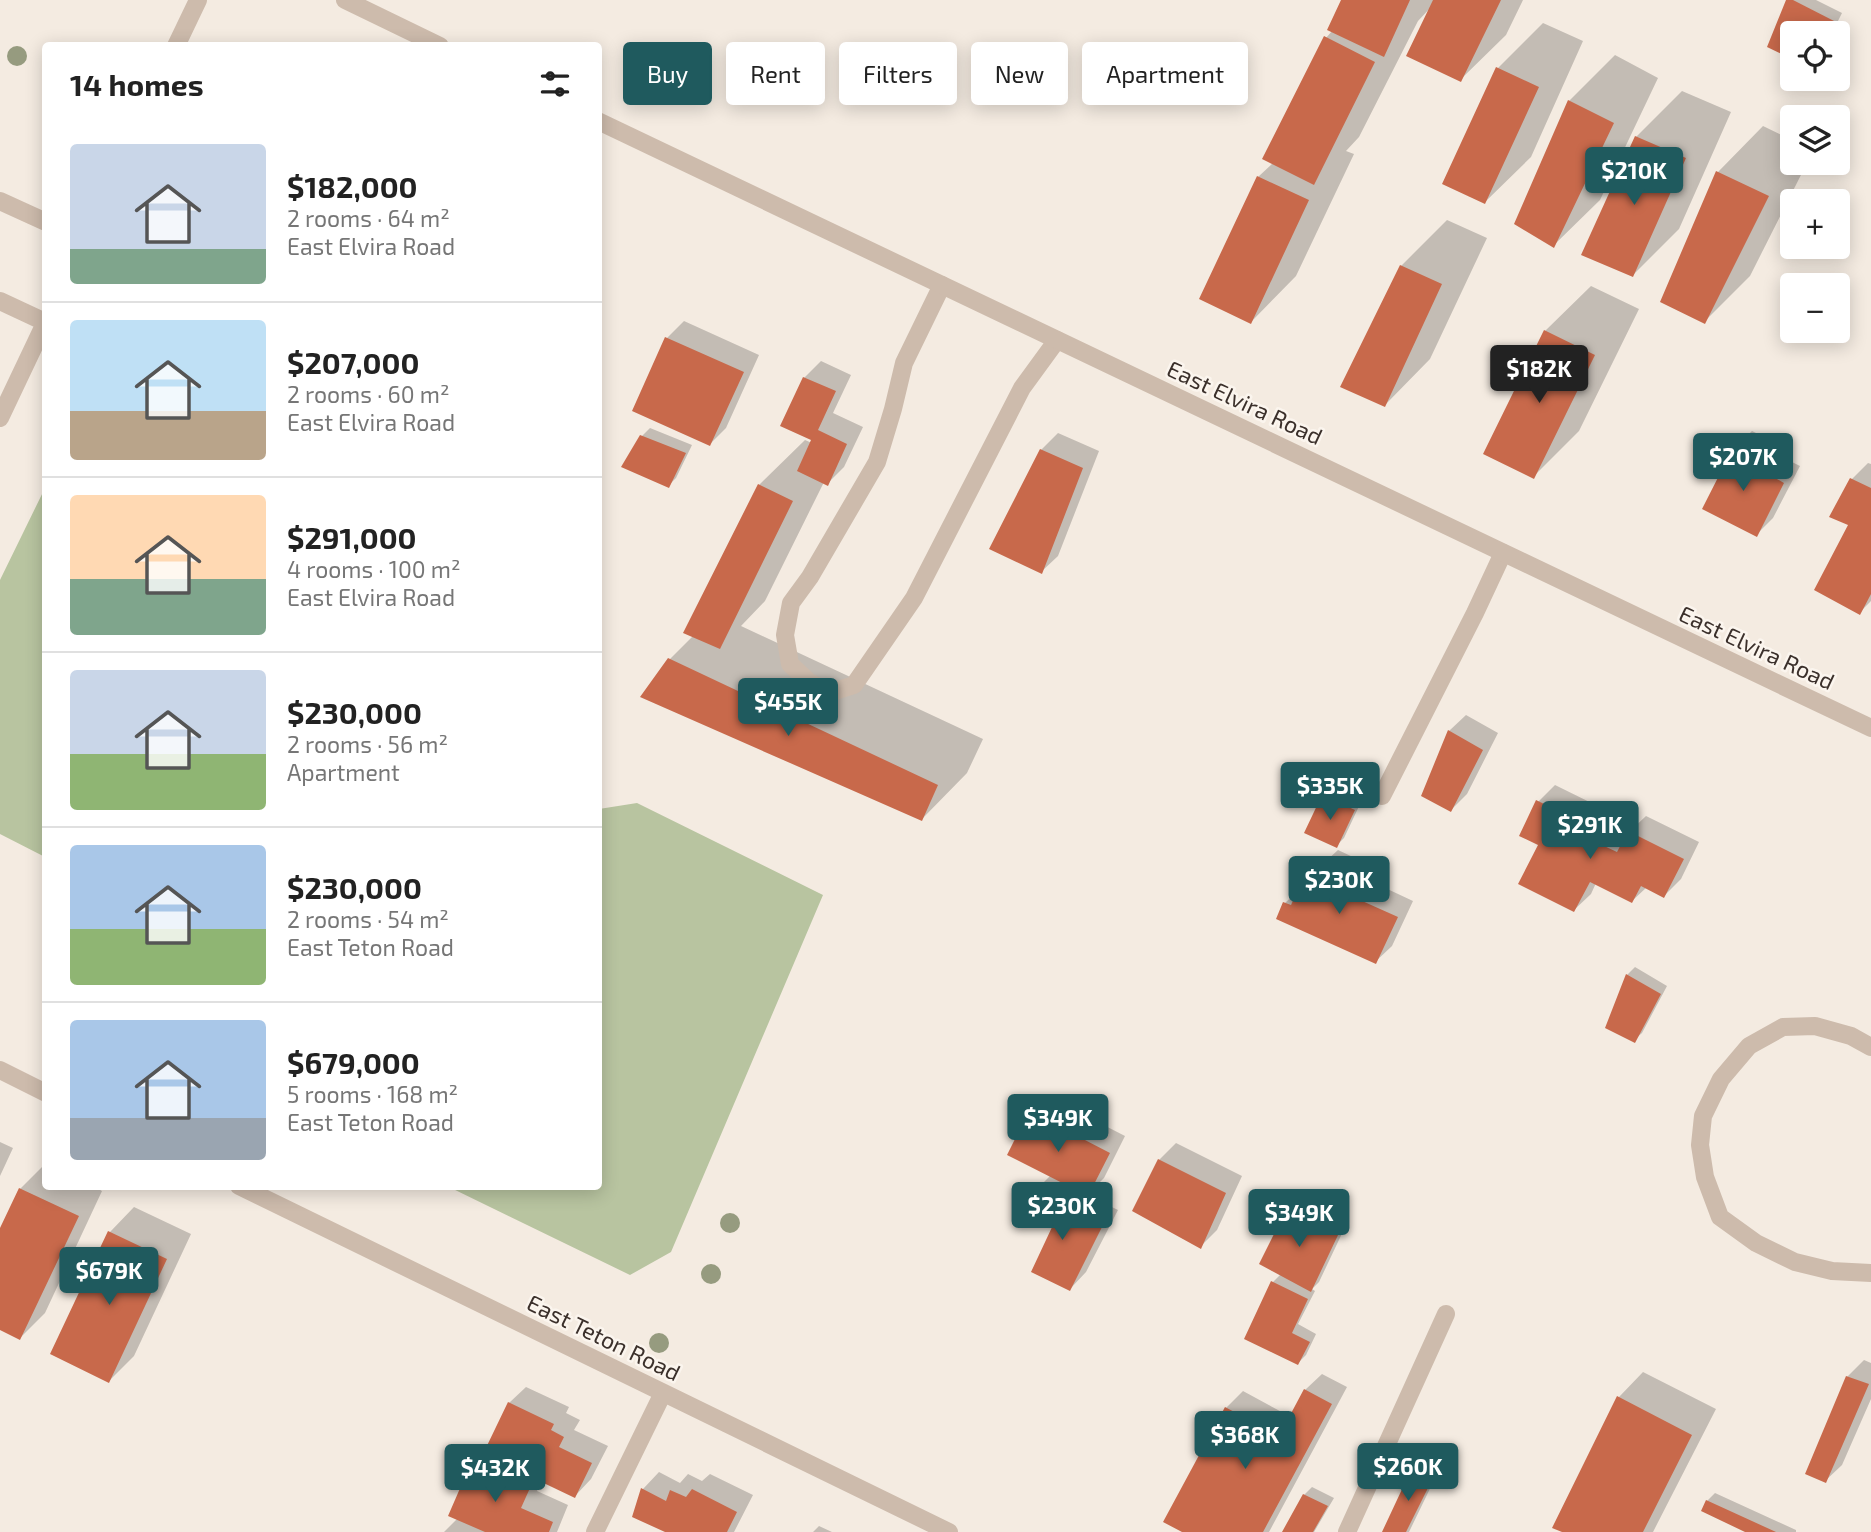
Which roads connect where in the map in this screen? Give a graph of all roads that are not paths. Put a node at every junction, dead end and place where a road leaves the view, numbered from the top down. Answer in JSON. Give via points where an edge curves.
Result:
{"nodes":[{"id":1,"x":198,"y":0,"type":"edge"},
{"id":2,"x":345,"y":0,"type":"edge"},
{"id":3,"x":178,"y":42,"type":"edge"},
{"id":4,"x":432,"y":42,"type":"edge"},
{"id":5,"x":602,"y":123,"type":"edge"},
{"id":6,"x":0,"y":201,"type":"edge"},
{"id":7,"x":42,"y":220,"type":"edge"},
{"id":8,"x":942,"y":285,"type":"junction"},
{"id":9,"x":0,"y":301,"type":"edge"},
{"id":10,"x":42,"y":320,"type":"edge"},
{"id":11,"x":42,"y":327,"type":"edge"},
{"id":12,"x":1057,"y":340,"type":"junction"},
{"id":13,"x":0,"y":418,"type":"edge"},
{"id":14,"x":1503,"y":553,"type":"junction"},
{"id":15,"x":1871,"y":728,"type":"edge"},
{"id":16,"x":1382,"y":796,"type":"dead end"},
{"id":17,"x":1871,"y":1047,"type":"edge"},
{"id":18,"x":0,"y":1070,"type":"edge"},
{"id":19,"x":42,"y":1091,"type":"edge"},
{"id":20,"x":247,"y":1190,"type":"edge"},
{"id":21,"x":1871,"y":1273,"type":"edge"},
{"id":22,"x":1446,"y":1314,"type":"dead end"},
{"id":23,"x":663,"y":1393,"type":"junction"},
{"id":24,"x":946,"y":1531,"type":"edge"},
{"id":25,"x":595,"y":1532,"type":"edge"},
{"id":26,"x":1347,"y":1532,"type":"edge"}],
"edges":[{"from":1,"to":3,"type":"street"},
{"from":2,"to":4,"type":"street"},
{"from":5,"to":8,"type":"street","name":"East Elvira Road"},
{"from":6,"to":7,"type":"street"},
{"from":8,"to":12,"type":"street","name":"East Elvira Road"},
{"from":8,"to":12,"type":"street","via":[[904,363],[877,462],[791,603],[785,635],[790,664],[829,693],[854,685],[914,598],[1022,388]]},
{"from":9,"to":10,"type":"street"},
{"from":11,"to":13,"type":"street"},
{"from":12,"to":14,"type":"street","name":"East Elvira Road"},
{"from":14,"to":15,"type":"street","name":"East Elvira Road"},
{"from":14,"to":16,"type":"street"},
{"from":17,"to":21,"type":"street","via":[[1815,1026],[1783,1027],[1749,1046],[1721,1079],[1703,1116],[1700,1145],[1704,1177],[1720,1217],[1756,1243],[1794,1262],[1832,1271]]},
{"from":18,"to":19,"type":"street"},
{"from":20,"to":23,"type":"street","name":"East Teton Road"},
{"from":22,"to":26,"type":"street"},
{"from":23,"to":24,"type":"street","name":"East Teton Road"},
{"from":23,"to":25,"type":"street"}]}
